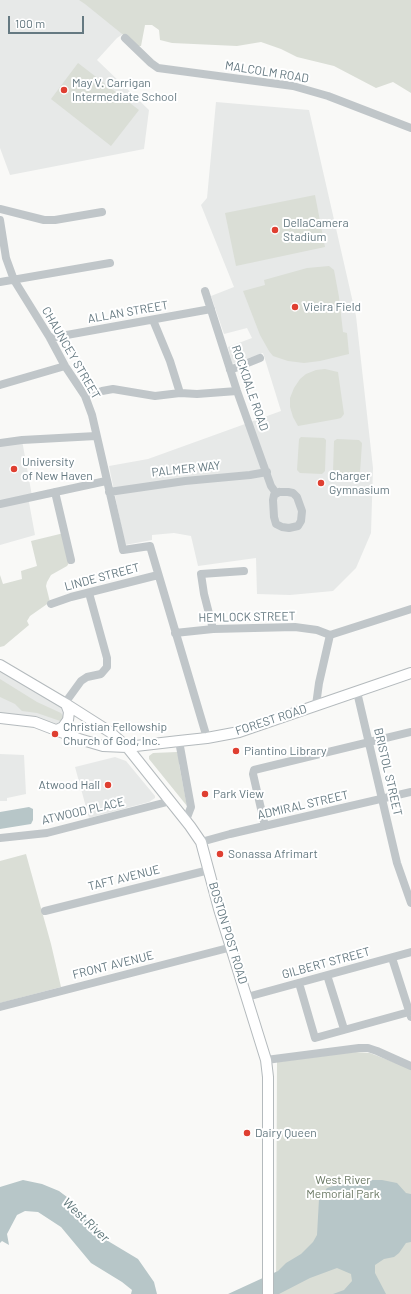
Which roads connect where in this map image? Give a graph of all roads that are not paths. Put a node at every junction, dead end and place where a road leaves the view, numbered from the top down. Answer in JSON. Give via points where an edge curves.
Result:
{"nodes":[{"id":1,"x":125,"y":38,"type":"dead end"},
{"id":2,"x":411,"y":128,"type":"edge"},
{"id":3,"x":0,"y":209,"type":"edge"},
{"id":4,"x":102,"y":212,"type":"dead end"},
{"id":5,"x":0,"y":220,"type":"edge"},
{"id":6,"x":110,"y":264,"type":"dead end"},
{"id":7,"x":14,"y":280,"type":"junction"},
{"id":8,"x":0,"y":282,"type":"edge"},
{"id":9,"x":205,"y":291,"type":"dead end"},
{"id":10,"x":211,"y":309,"type":"junction"},
{"id":11,"x":153,"y":320,"type":"junction"},
{"id":12,"x":50,"y":338,"type":"junction"},
{"id":13,"x":260,"y":358,"type":"dead end"},
{"id":14,"x":65,"y":366,"type":"junction"},
{"id":15,"x":230,"y":370,"type":"junction"},
{"id":16,"x":0,"y":385,"type":"edge"},
{"id":17,"x":237,"y":391,"type":"junction"},
{"id":18,"x":180,"y":393,"type":"junction"},
{"id":19,"x":85,"y":396,"type":"junction"},
{"id":20,"x":96,"y":436,"type":"junction"},
{"id":21,"x":0,"y":443,"type":"edge"},
{"id":22,"x":267,"y":472,"type":"junction"},
{"id":23,"x":106,"y":481,"type":"junction"},
{"id":24,"x":54,"y":492,"type":"junction"},
{"id":25,"x":109,"y":492,"type":"junction"},
{"id":26,"x":276,"y":493,"type":"junction"},
{"id":27,"x":0,"y":504,"type":"edge"},
{"id":28,"x":71,"y":560,"type":"dead end"},
{"id":29,"x":244,"y":571,"type":"dead end"},
{"id":30,"x":158,"y":574,"type":"junction"},
{"id":31,"x":89,"y":593,"type":"junction"},
{"id":32,"x":51,"y":604,"type":"dead end"},
{"id":33,"x":411,"y":610,"type":"edge"},
{"id":34,"x":213,"y":628,"type":"junction"},
{"id":35,"x":176,"y":633,"type":"junction"},
{"id":36,"x":330,"y":635,"type":"junction"},
{"id":37,"x":0,"y":665,"type":"edge"},
{"id":38,"x":411,"y":673,"type":"edge"},
{"id":39,"x":357,"y":692,"type":"junction"},
{"id":40,"x":66,"y":703,"type":"junction"},
{"id":41,"x":316,"y":705,"type":"junction"},
{"id":42,"x":0,"y":718,"type":"edge"},
{"id":43,"x":57,"y":730,"type":"junction"},
{"id":44,"x":411,"y":732,"type":"edge"},
{"id":45,"x":207,"y":738,"type":"junction"},
{"id":46,"x":179,"y":741,"type":"junction"},
{"id":47,"x":370,"y":742,"type":"junction"},
{"id":48,"x":126,"y":747,"type":"junction"},
{"id":49,"x":411,"y":792,"type":"edge"},
{"id":50,"x":382,"y":800,"type":"junction"},
{"id":51,"x":171,"y":801,"type":"junction"},
{"id":52,"x":186,"y":820,"type":"junction"},
{"id":53,"x":265,"y":826,"type":"junction"},
{"id":54,"x":0,"y":838,"type":"edge"},
{"id":55,"x":201,"y":842,"type":"junction"},
{"id":56,"x":209,"y":870,"type":"junction"},
{"id":57,"x":411,"y":903,"type":"edge"},
{"id":58,"x":45,"y":911,"type":"dead end"},
{"id":59,"x":232,"y":947,"type":"junction"},
{"id":60,"x":411,"y":952,"type":"edge"},
{"id":61,"x":392,"y":958,"type":"junction"},
{"id":62,"x":327,"y":975,"type":"junction"},
{"id":63,"x":299,"y":983,"type":"junction"},
{"id":64,"x":247,"y":997,"type":"junction"},
{"id":65,"x":0,"y":1007,"type":"edge"},
{"id":66,"x":410,"y":1014,"type":"edge"},
{"id":67,"x":344,"y":1029,"type":"junction"},
{"id":68,"x":266,"y":1060,"type":"junction"},
{"id":69,"x":411,"y":1066,"type":"edge"},
{"id":70,"x":268,"y":1294,"type":"edge"}],
"edges":[{"from":1,"to":2,"type":"street","name":"MALCOLM ROAD","via":[[158,68],[293,86],[328,96]]},
{"from":3,"to":4,"type":"street","via":[[44,220]]},
{"from":5,"to":7,"type":"street","name":"CHAUNCEY STREET","via":[[6,258]]},
{"from":6,"to":7,"type":"street"},
{"from":7,"to":8,"type":"street"},
{"from":7,"to":12,"type":"street","name":"CHAUNCEY STREET"},
{"from":9,"to":10,"type":"street","name":"ROCKDALE ROAD"},
{"from":10,"to":11,"type":"street","name":"ALLAN STREET"},
{"from":10,"to":15,"type":"street","name":"ROCKDALE ROAD"},
{"from":11,"to":12,"type":"street","name":"ALLAN STREET"},
{"from":11,"to":18,"type":"street"},
{"from":12,"to":14,"type":"street","name":"CHAUNCEY STREET"},
{"from":13,"to":15,"type":"street"},
{"from":14,"to":16,"type":"street"},
{"from":14,"to":19,"type":"street","name":"CHAUNCEY STREET"},
{"from":15,"to":17,"type":"street","name":"ROCKDALE ROAD"},
{"from":17,"to":18,"type":"street"},
{"from":17,"to":22,"type":"street","name":"ROCKDALE ROAD"},
{"from":18,"to":19,"type":"street","via":[[155,396],[113,389]]},
{"from":19,"to":20,"type":"street","name":"CHAUNCEY STREET"},
{"from":20,"to":21,"type":"street"},
{"from":20,"to":23,"type":"street","name":"CHAUNCEY STREET"},
{"from":22,"to":25,"type":"street","name":"PALMER WAY","via":[[185,480]]},
{"from":22,"to":26,"type":"street","name":"ROCKDALE ROAD"},
{"from":23,"to":24,"type":"street"},
{"from":23,"to":25,"type":"street","name":"CHAUNCEY STREET"},
{"from":24,"to":27,"type":"street"},
{"from":24,"to":28,"type":"street"},
{"from":25,"to":30,"type":"street","name":"CHAUNCEY STREET","via":[[122,550],[150,546]]},
{"from":26,"to":26,"type":"street","name":"ROCKDALE ROAD","via":[[273,500],[276,524],[289,528],[298,526],[302,511],[297,497],[288,492]]},
{"from":29,"to":34,"type":"street","via":[[201,574]]},
{"from":30,"to":31,"type":"street","name":"LINDE STREET"},
{"from":30,"to":35,"type":"street"},
{"from":31,"to":32,"type":"street","name":"LINDE STREET"},
{"from":31,"to":40,"type":"street","via":[[107,658],[107,667],[101,674],[87,676],[81,681]]},
{"from":33,"to":36,"type":"street"},
{"from":34,"to":35,"type":"street","name":"HEMLOCK STREET"},
{"from":34,"to":36,"type":"street","name":"HEMLOCK STREET","via":[[294,627],[317,630]]},
{"from":35,"to":45,"type":"street"},
{"from":36,"to":41,"type":"street"},
{"from":37,"to":40,"type":"main road","name":"BOSTON POST ROAD"},
{"from":38,"to":39,"type":"main road","name":"FOREST ROAD"},
{"from":39,"to":41,"type":"main road","name":"FOREST ROAD"},
{"from":39,"to":47,"type":"street","name":"BRISTOL STREET"},
{"from":40,"to":43,"type":"main road","via":[[68,720]]},
{"from":40,"to":48,"type":"main road","name":"BOSTON POST ROAD","via":[[110,732]]},
{"from":41,"to":45,"type":"main road","name":"FOREST ROAD","via":[[239,732]]},
{"from":42,"to":43,"type":"main road","name":"FOREST ROAD","via":[[35,722]]},
{"from":43,"to":48,"type":"main road","name":"FOREST ROAD","via":[[86,742]]},
{"from":44,"to":47,"type":"street"},
{"from":45,"to":46,"type":"main road","name":"FOREST ROAD"},
{"from":46,"to":48,"type":"main road","name":"FOREST ROAD"},
{"from":46,"to":52,"type":"street","via":[[191,806]]},
{"from":47,"to":50,"type":"street","name":"BRISTOL STREET"},
{"from":47,"to":53,"type":"street","via":[[254,770]]},
{"from":48,"to":51,"type":"main road","name":"BOSTON POST ROAD"},
{"from":49,"to":50,"type":"street","name":"ADMIRAL STREET"},
{"from":50,"to":53,"type":"street","name":"ADMIRAL STREET"},
{"from":50,"to":57,"type":"street","name":"BRISTOL STREET","via":[[397,862]]},
{"from":51,"to":52,"type":"main road","name":"BOSTON POST ROAD"},
{"from":51,"to":54,"type":"street","name":"ATWOOD PLACE","via":[[47,833]]},
{"from":52,"to":55,"type":"main road","name":"BOSTON POST ROAD"},
{"from":53,"to":55,"type":"street","name":"ADMIRAL STREET"},
{"from":55,"to":56,"type":"main road","name":"BOSTON POST ROAD"},
{"from":56,"to":58,"type":"street","name":"TAFT AVENUE"},
{"from":56,"to":59,"type":"main road","name":"BOSTON POST ROAD"},
{"from":59,"to":64,"type":"main road","name":"BOSTON POST ROAD"},
{"from":59,"to":65,"type":"street","name":"FRONT AVENUE"},
{"from":60,"to":61,"type":"street","name":"GILBERT STREET"},
{"from":61,"to":62,"type":"street","name":"GILBERT STREET"},
{"from":61,"to":66,"type":"street"},
{"from":62,"to":63,"type":"street","name":"GILBERT STREET"},
{"from":62,"to":67,"type":"street"},
{"from":63,"to":64,"type":"street","name":"GILBERT STREET"},
{"from":63,"to":67,"type":"street","via":[[315,1038]]},
{"from":64,"to":68,"type":"main road","name":"BOSTON POST ROAD"},
{"from":66,"to":67,"type":"street"},
{"from":68,"to":69,"type":"street","via":[[368,1048]]},
{"from":68,"to":70,"type":"main road","name":"BOSTON POST ROAD"}]}
